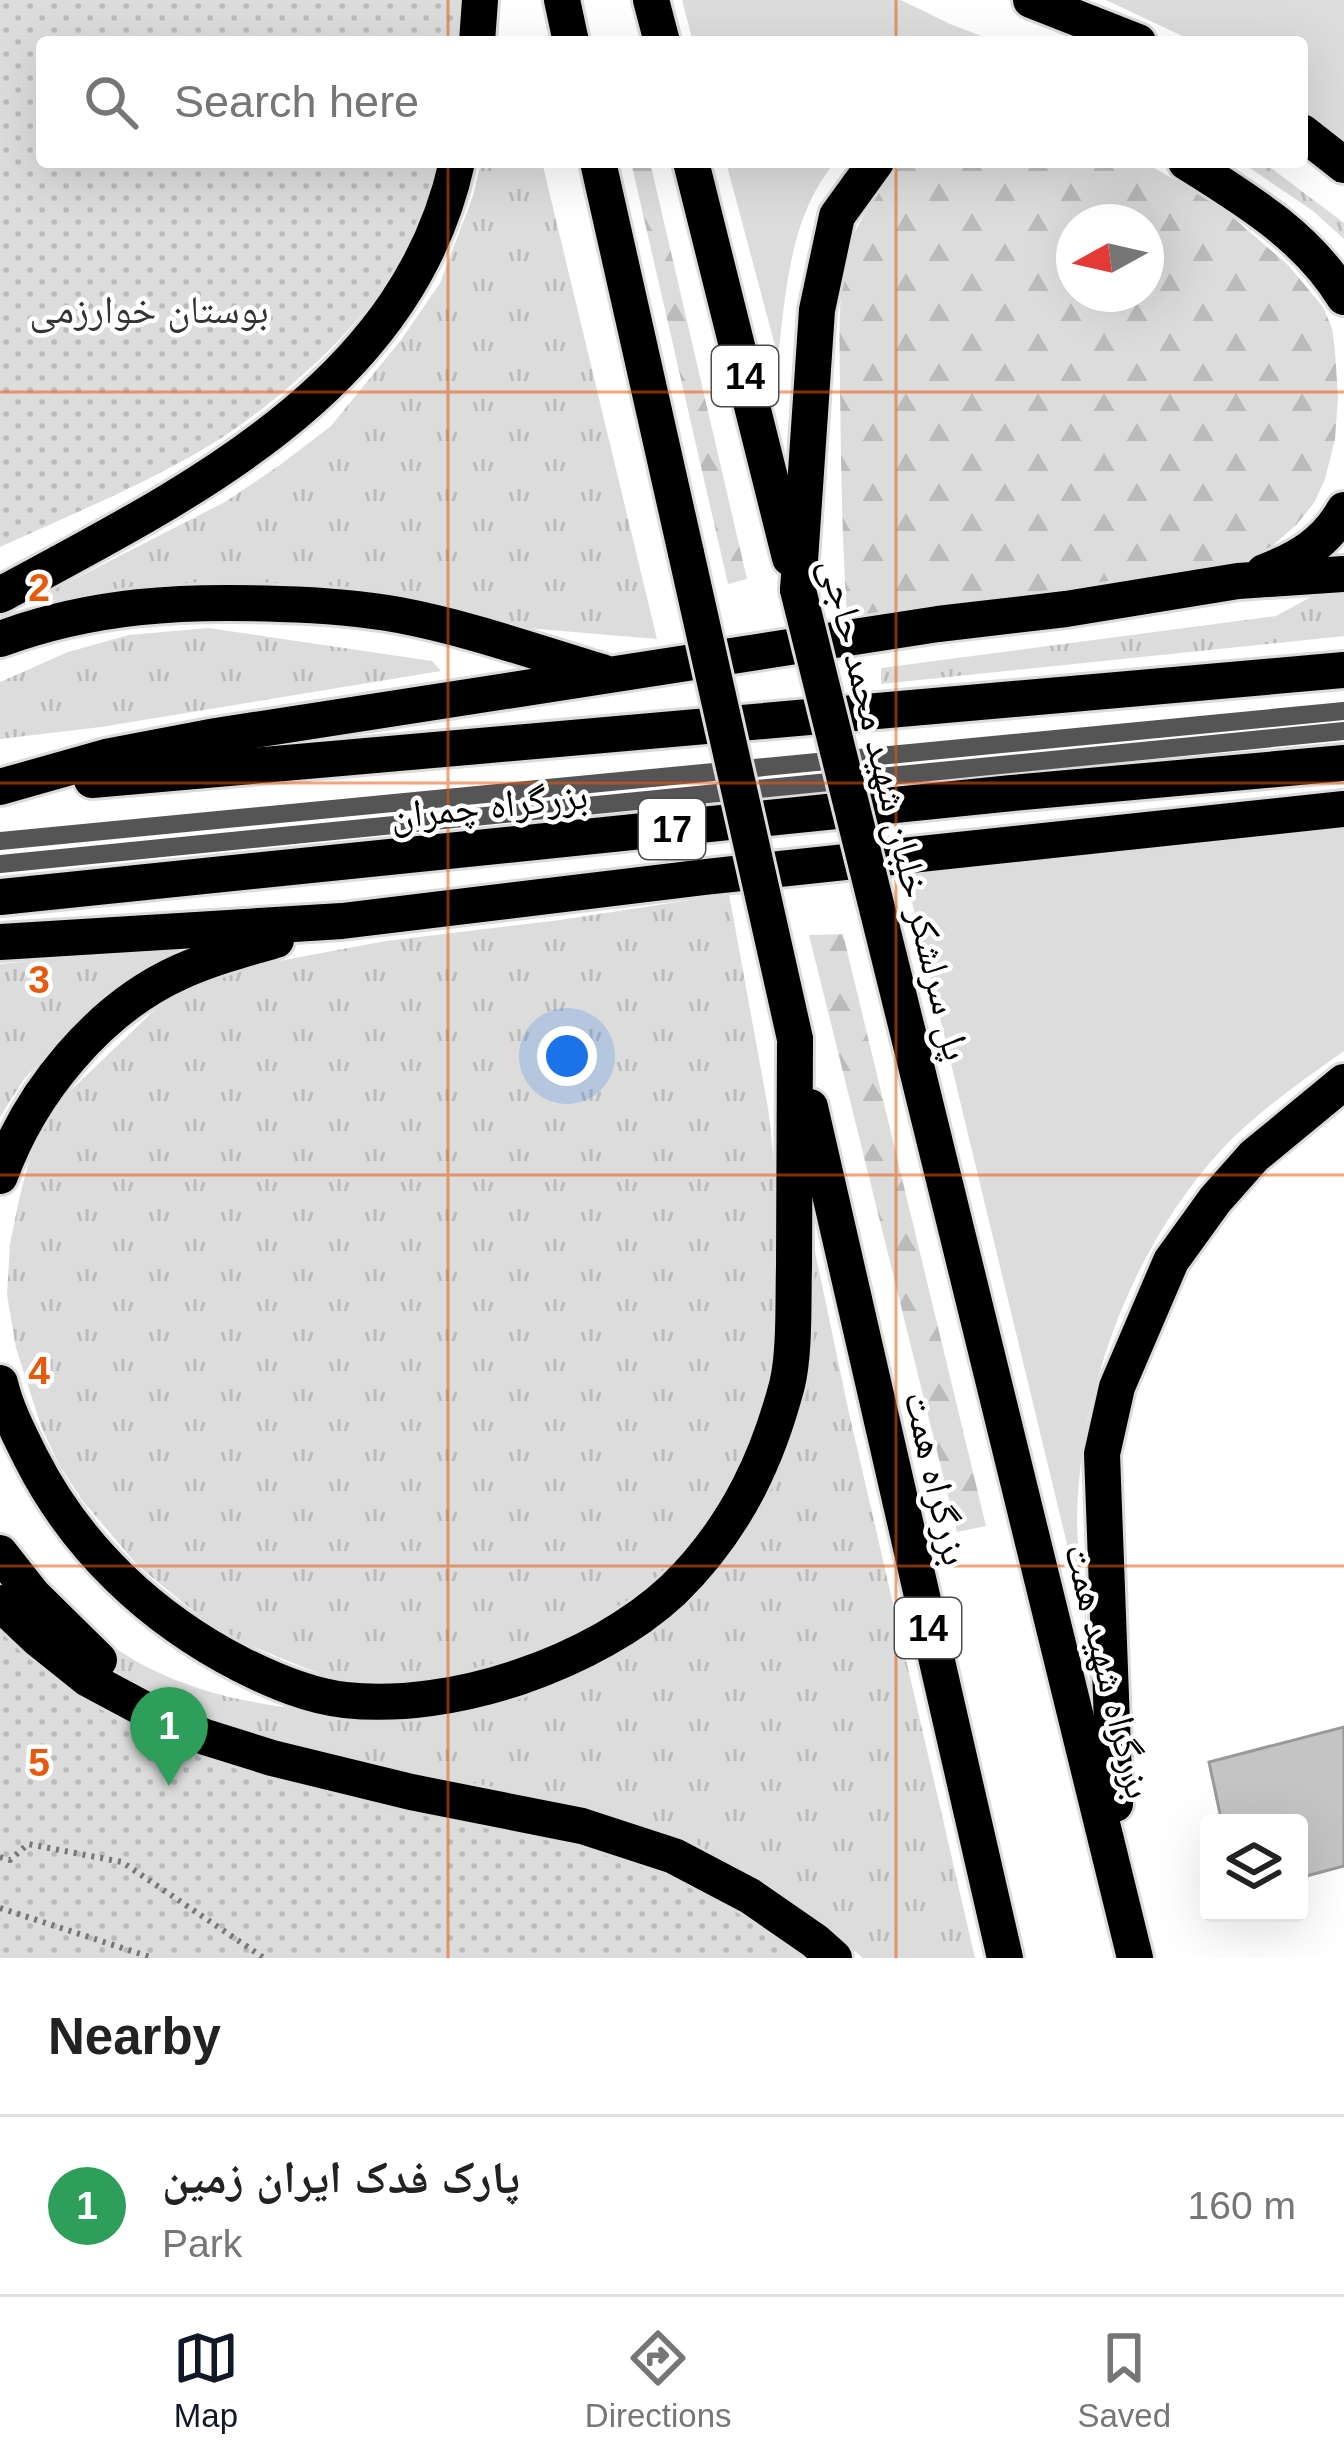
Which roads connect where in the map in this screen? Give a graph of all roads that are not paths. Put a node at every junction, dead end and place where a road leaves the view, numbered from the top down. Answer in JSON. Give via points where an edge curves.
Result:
{"nodes":[{"id":1,"x":480,"y":0,"type":"edge"},
{"id":2,"x":651,"y":0,"type":"edge"},
{"id":3,"x":1030,"y":0,"type":"edge"},
{"id":4,"x":477,"y":36,"type":"edge"},
{"id":5,"x":660,"y":36,"type":"edge"},
{"id":6,"x":1123,"y":36,"type":"edge"},
{"id":7,"x":1308,"y":137,"type":"edge"},
{"id":8,"x":1344,"y":165,"type":"edge"},
{"id":9,"x":457,"y":168,"type":"edge"},
{"id":10,"x":599,"y":168,"type":"edge"},
{"id":11,"x":693,"y":168,"type":"edge"},
{"id":12,"x":872,"y":168,"type":"edge"},
{"id":13,"x":1195,"y":168,"type":"edge"},
{"id":14,"x":1344,"y":297,"type":"edge"},
{"id":15,"x":1344,"y":510,"type":"edge"},
{"id":16,"x":1344,"y":574,"type":"edge"},
{"id":17,"x":1238,"y":581,"type":"junction"},
{"id":18,"x":798,"y":590,"type":"junction"},
{"id":19,"x":0,"y":595,"type":"edge"},
{"id":20,"x":0,"y":639,"type":"edge"},
{"id":21,"x":1344,"y":670,"type":"edge"},
{"id":22,"x":611,"y":674,"type":"junction"},
{"id":23,"x":1344,"y":711,"type":"edge"},
{"id":24,"x":1344,"y":731,"type":"edge"},
{"id":25,"x":1344,"y":763,"type":"edge"},
{"id":26,"x":0,"y":788,"type":"edge"},
{"id":27,"x":1344,"y":809,"type":"edge"},
{"id":28,"x":0,"y":842,"type":"edge"},
{"id":29,"x":0,"y":864,"type":"edge"},
{"id":30,"x":0,"y":897,"type":"edge"},
{"id":31,"x":342,"y":921,"type":"junction"},
{"id":32,"x":0,"y":942,"type":"edge"},
{"id":33,"x":795,"y":1040,"type":"junction"},
{"id":34,"x":1344,"y":1082,"type":"edge"},
{"id":35,"x":0,"y":1176,"type":"edge"},
{"id":36,"x":0,"y":1383,"type":"edge"},
{"id":37,"x":1018,"y":1477,"type":"joint"},
{"id":38,"x":0,"y":1552,"type":"edge"},
{"id":39,"x":0,"y":1603,"type":"edge"},
{"id":40,"x":159,"y":1717,"type":"junction"},
{"id":41,"x":1118,"y":1886,"type":"junction"},
{"id":42,"x":834,"y":1958,"type":"edge"},
{"id":43,"x":1005,"y":1958,"type":"edge"},
{"id":44,"x":1135,"y":1958,"type":"edge"}],
"edges":[{"from":1,"to":4,"type":"highway"},
{"from":2,"to":5,"type":"highway"},
{"from":3,"to":6,"type":"highway"},
{"from":7,"to":8,"type":"highway"},
{"from":9,"to":19,"type":"highway","via":[[450,197],[392,307],[314,399],[194,486]]},
{"from":10,"to":33,"type":"highway","number":"14","bridge":true},
{"from":11,"to":18,"type":"highway","name":"پل سرلشکر خلبان شهید محمد حاجی","number":"14"},
{"from":12,"to":18,"type":"highway","via":[[837,216],[818,310]]},
{"from":13,"to":14,"type":"highway","via":[[1282,226]]},
{"from":15,"to":17,"type":"highway","via":[[1322,541],[1294,560]]},
{"from":16,"to":17,"type":"highway"},
{"from":17,"to":22,"type":"highway"},
{"from":18,"to":37,"type":"highway","name":"پل سرلشکر خلبان شهید محمد حاجی","number":"14","bridge":true},
{"from":20,"to":22,"type":"highway","via":[[94,611],[148,605],[338,607],[449,626]]},
{"from":21,"to":26,"type":"highway","name":"بزرگراه چمران"},
{"from":22,"to":26,"type":"highway","via":[[194,740]]},
{"from":23,"to":28,"type":"lane"},
{"from":24,"to":29,"type":"lane"},
{"from":25,"to":30,"type":"highway","name":"بزرگراه چمران","number":"17"},
{"from":27,"to":31,"type":"highway"},
{"from":31,"to":32,"type":"highway"},
{"from":31,"to":35,"type":"highway","via":[[226,954],[144,992],[47,1086]]},
{"from":33,"to":36,"type":"highway","via":[[793,1307],[788,1382],[769,1438],[749,1486],[692,1570],[646,1611],[569,1658],[450,1696],[401,1700],[345,1700],[266,1677],[153,1609],[83,1540],[39,1473]]},
{"from":33,"to":43,"type":"highway","name":"بزرگراه همت","number":"14"},
{"from":34,"to":41,"type":"highway","via":[[1254,1156],[1215,1200],[1171,1261],[1117,1387],[1102,1454]]},
{"from":37,"to":41,"type":"highway","name":"بزرگراه شهید همت","number":"14"},
{"from":38,"to":40,"type":"highway","via":[[33,1595]]},
{"from":39,"to":40,"type":"highway","via":[[88,1679]]},
{"from":40,"to":42,"type":"highway","via":[[272,1758],[582,1826],[674,1856],[750,1896]]},
{"from":41,"to":44,"type":"highway","number":"14"}]}
